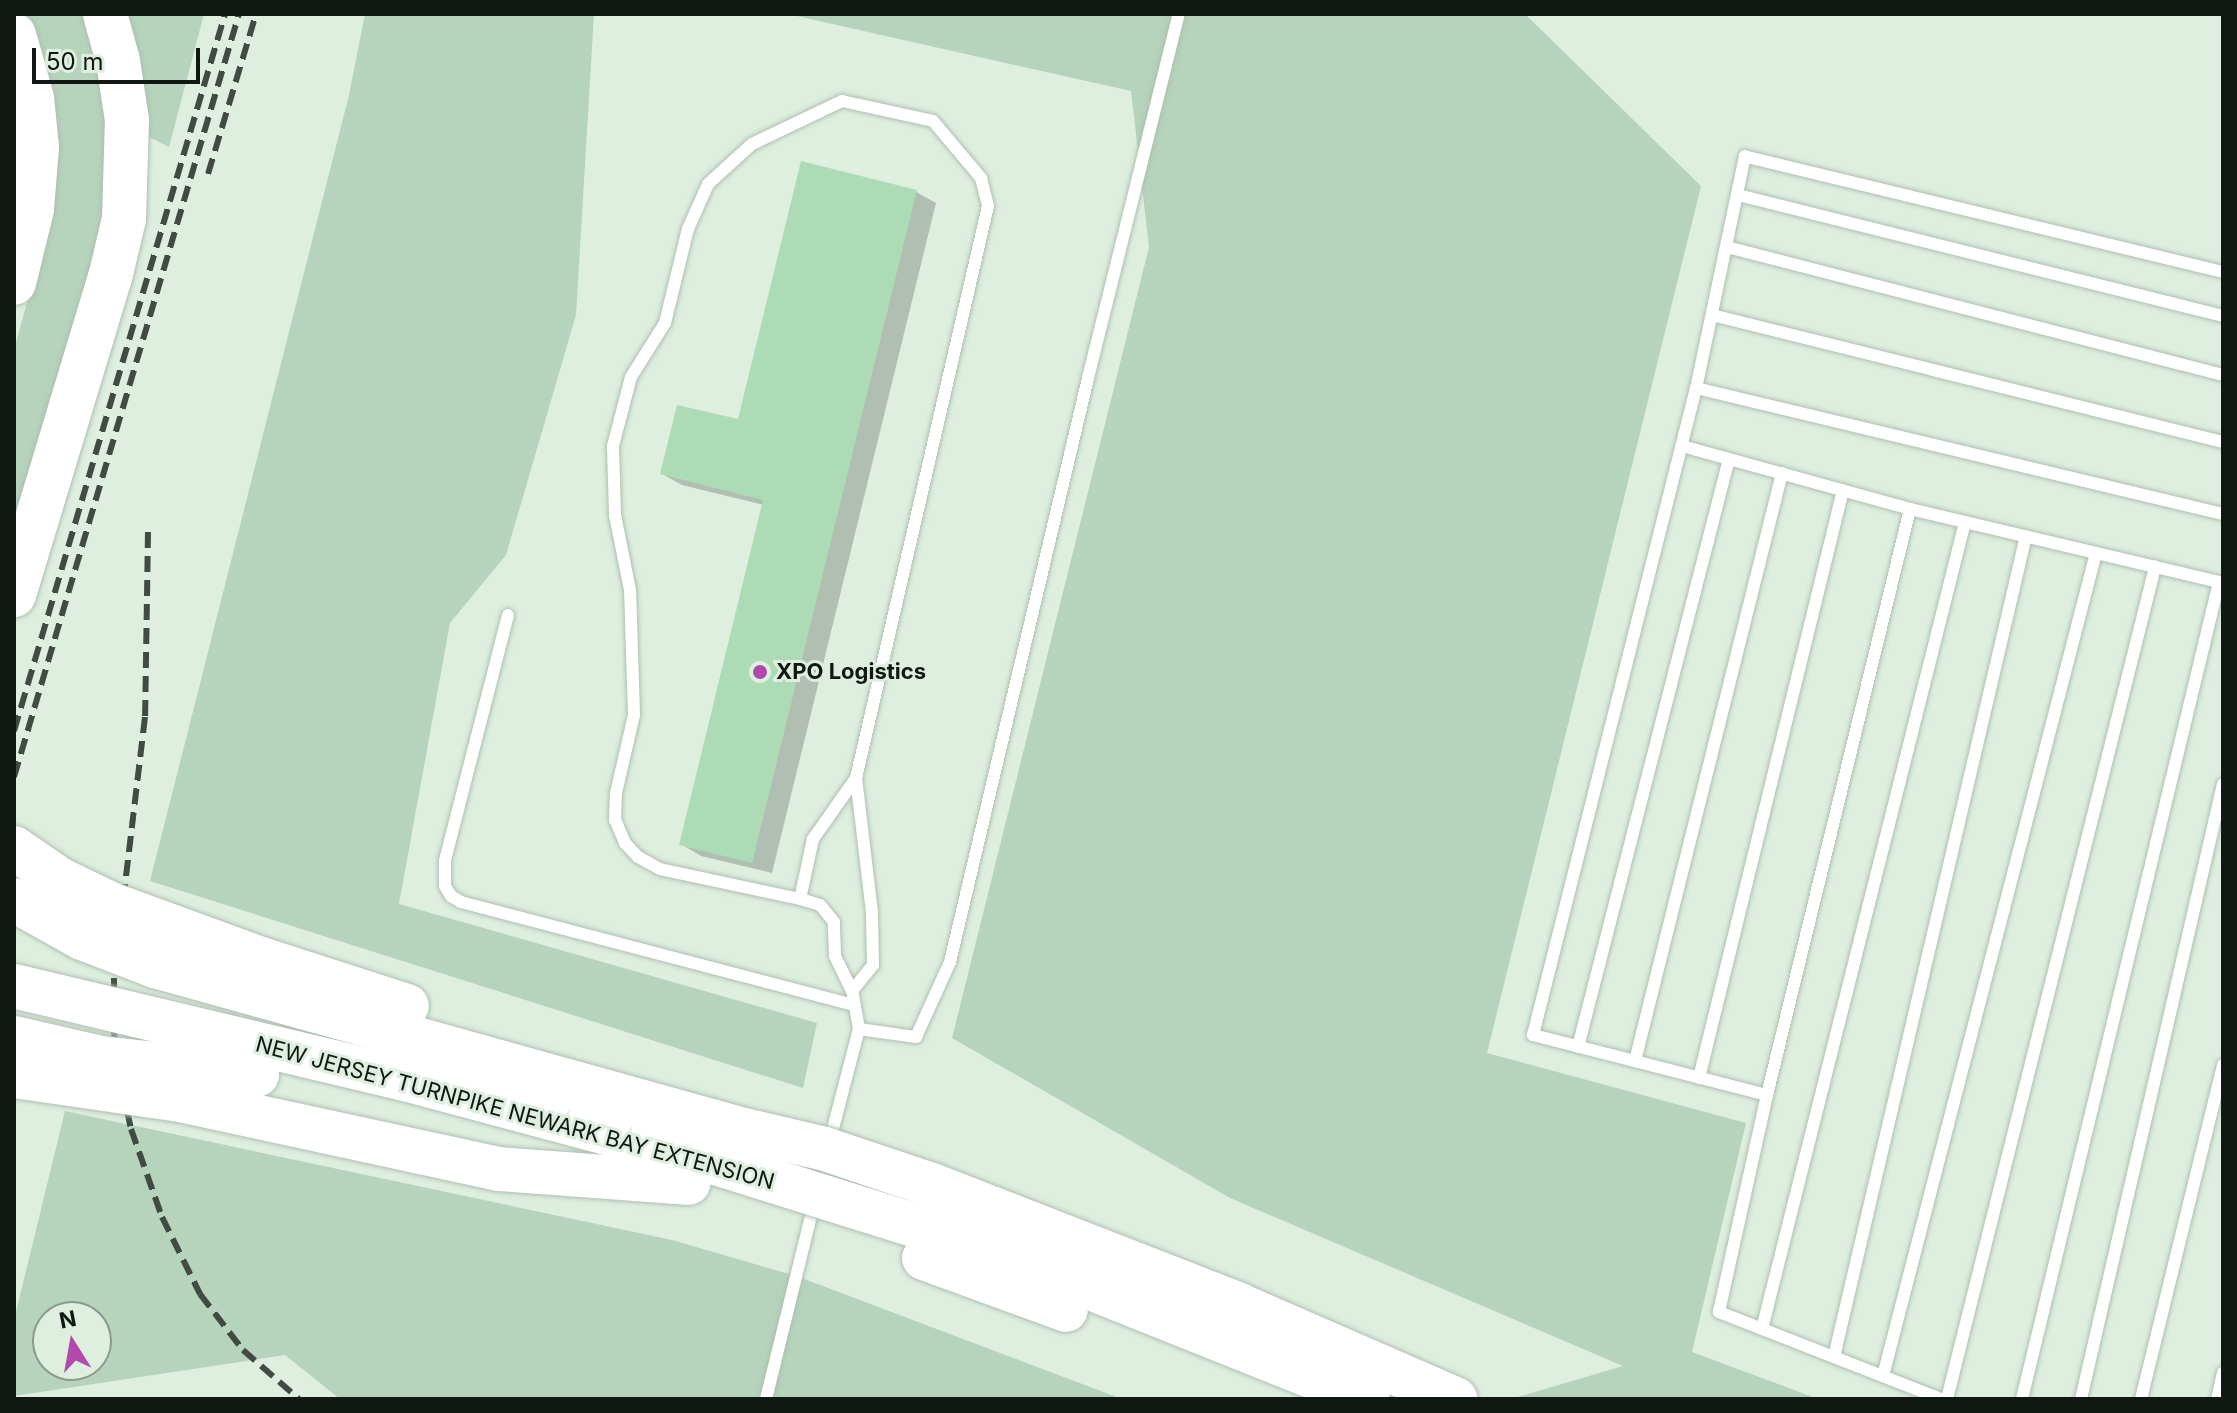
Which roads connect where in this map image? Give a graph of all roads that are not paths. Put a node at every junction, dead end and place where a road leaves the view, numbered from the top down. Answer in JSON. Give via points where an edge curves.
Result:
{"nodes":[{"id":1,"x":105,"y":14,"type":"edge"},
{"id":2,"x":1179,"y":14,"type":"edge"},
{"id":3,"x":14,"y":35,"type":"edge"},
{"id":4,"x":1738,"y":195,"type":"junction"},
{"id":5,"x":1727,"y":247,"type":"junction"},
{"id":6,"x":2223,"y":272,"type":"edge"},
{"id":7,"x":14,"y":283,"type":"edge"},
{"id":8,"x":1712,"y":315,"type":"junction"},
{"id":9,"x":2223,"y":316,"type":"edge"},
{"id":10,"x":2223,"y":375,"type":"edge"},
{"id":11,"x":1696,"y":388,"type":"junction"},
{"id":12,"x":2223,"y":442,"type":"edge"},
{"id":13,"x":1682,"y":446,"type":"junction"},
{"id":14,"x":1729,"y":459,"type":"junction"},
{"id":15,"x":1782,"y":473,"type":"junction"},
{"id":16,"x":1843,"y":490,"type":"junction"},
{"id":17,"x":1910,"y":509,"type":"junction"},
{"id":18,"x":2223,"y":514,"type":"edge"},
{"id":19,"x":1965,"y":522,"type":"junction"},
{"id":20,"x":2026,"y":536,"type":"junction"},
{"id":21,"x":2096,"y":553,"type":"junction"},
{"id":22,"x":2155,"y":567,"type":"junction"},
{"id":23,"x":2221,"y":582,"type":"edge"},
{"id":24,"x":14,"y":595,"type":"edge"},
{"id":25,"x":508,"y":615,"type":"dead end"},
{"id":26,"x":856,"y":778,"type":"junction"},
{"id":27,"x":2223,"y":784,"type":"edge"},
{"id":28,"x":14,"y":848,"type":"edge"},
{"id":29,"x":800,"y":899,"type":"junction"},
{"id":30,"x":14,"y":900,"type":"edge"},
{"id":31,"x":14,"y":986,"type":"edge"},
{"id":32,"x":852,"y":991,"type":"junction"},
{"id":33,"x":854,"y":1005,"type":"junction"},
{"id":34,"x":14,"y":1016,"type":"edge"},
{"id":35,"x":859,"y":1029,"type":"junction"},
{"id":36,"x":14,"y":1038,"type":"edge"},
{"id":37,"x":1578,"y":1047,"type":"junction"},
{"id":38,"x":1635,"y":1061,"type":"junction"},
{"id":39,"x":2223,"y":1065,"type":"edge"},
{"id":40,"x":257,"y":1075,"type":"junction"},
{"id":41,"x":14,"y":1076,"type":"edge"},
{"id":42,"x":1699,"y":1078,"type":"junction"},
{"id":43,"x":1767,"y":1095,"type":"junction"},
{"id":44,"x":824,"y":1162,"type":"junction"},
{"id":45,"x":688,"y":1183,"type":"junction"},
{"id":46,"x":1762,"y":1329,"type":"junction"},
{"id":47,"x":1834,"y":1357,"type":"junction"},
{"id":48,"x":2223,"y":1373,"type":"edge"},
{"id":49,"x":1883,"y":1376,"type":"junction"},
{"id":50,"x":766,"y":1399,"type":"edge"},
{"id":51,"x":1295,"y":1399,"type":"edge"},
{"id":52,"x":1368,"y":1399,"type":"edge"},
{"id":53,"x":1455,"y":1399,"type":"edge"},
{"id":54,"x":1944,"y":1399,"type":"edge"},
{"id":55,"x":2022,"y":1399,"type":"edge"},
{"id":56,"x":2081,"y":1399,"type":"edge"},
{"id":57,"x":2141,"y":1399,"type":"edge"},
{"id":58,"x":2217,"y":1399,"type":"edge"}],
"edges":[{"from":1,"to":24,"type":"highway","via":[[127,120],[124,219]]},
{"from":2,"to":35,"type":"lane","via":[[950,962],[916,1037]]},
{"from":3,"to":7,"type":"highway","via":[[31,90],[37,147],[32,209]]},
{"from":4,"to":5,"type":"lane"},
{"from":4,"to":6,"type":"lane","via":[[1745,156]]},
{"from":4,"to":9,"type":"lane"},
{"from":5,"to":8,"type":"lane"},
{"from":5,"to":10,"type":"lane"},
{"from":8,"to":11,"type":"lane"},
{"from":8,"to":12,"type":"lane"},
{"from":11,"to":13,"type":"lane"},
{"from":11,"to":18,"type":"lane"},
{"from":13,"to":14,"type":"lane"},
{"from":13,"to":37,"type":"lane","via":[[1533,1035]]},
{"from":14,"to":15,"type":"lane"},
{"from":14,"to":37,"type":"lane"},
{"from":15,"to":16,"type":"lane"},
{"from":15,"to":38,"type":"lane"},
{"from":16,"to":17,"type":"lane"},
{"from":16,"to":42,"type":"lane"},
{"from":17,"to":19,"type":"lane"},
{"from":17,"to":43,"type":"lane"},
{"from":19,"to":20,"type":"lane"},
{"from":19,"to":46,"type":"lane"},
{"from":20,"to":21,"type":"lane"},
{"from":20,"to":47,"type":"lane"},
{"from":21,"to":22,"type":"lane"},
{"from":21,"to":49,"type":"lane"},
{"from":22,"to":23,"type":"lane"},
{"from":22,"to":54,"type":"lane"},
{"from":23,"to":55,"type":"lane"},
{"from":25,"to":33,"type":"lane","via":[[445,861],[445,886],[451,896]]},
{"from":26,"to":29,"type":"lane","via":[[813,839]]},
{"from":26,"to":29,"type":"lane","via":[[988,206],[981,178],[933,121],[842,101],[752,144],[708,184],[688,229],[665,323],[631,377],[613,446],[615,515],[630,590],[634,715],[615,820],[625,843],[660,869]]},
{"from":26,"to":32,"type":"lane","via":[[873,965]]},
{"from":27,"to":56,"type":"lane"},
{"from":28,"to":44,"type":"highway","bridge":true,"via":[[76,888],[172,928],[748,1116]]},
{"from":29,"to":32,"type":"lane","via":[[820,905],[834,922],[835,956]]},
{"from":30,"to":44,"type":"highway","bridge":true,"via":[[82,938],[155,966],[744,1130]]},
{"from":31,"to":52,"type":"highway","name":"NEW JERSEY TURNPIKE NEWARK BAY EXTENSION","bridge":true,"via":[[405,1079],[703,1159],[1003,1253]]},
{"from":32,"to":33,"type":"lane"},
{"from":33,"to":35,"type":"lane"},
{"from":34,"to":40,"type":"highway","name":"NEW JERSEY TURNPIKE NEWARK BAY EXTENSION","bridge":true},
{"from":35,"to":44,"type":"lane"},
{"from":36,"to":40,"type":"highway","bridge":true,"via":[[101,1058]]},
{"from":37,"to":38,"type":"lane"},
{"from":38,"to":42,"type":"lane"},
{"from":39,"to":57,"type":"lane"},
{"from":40,"to":45,"type":"highway","name":"NEW JERSEY TURNPIKE NEWARK BAY EXTENSION","bridge":true},
{"from":41,"to":45,"type":"highway","bridge":true,"via":[[180,1100],[498,1169]]},
{"from":42,"to":43,"type":"lane"},
{"from":43,"to":46,"type":"lane","via":[[1719,1312]]},
{"from":44,"to":50,"type":"lane"},
{"from":44,"to":53,"type":"highway","bridge":true,"via":[[1046,1227]]},
{"from":45,"to":51,"type":"highway","name":"NEW JERSEY TURNPIKE NEWARK BAY EXTENSION","bridge":true,"via":[[929,1260]]},
{"from":46,"to":47,"type":"lane"},
{"from":47,"to":49,"type":"lane"},
{"from":48,"to":58,"type":"lane"},
{"from":49,"to":54,"type":"lane"}]}
